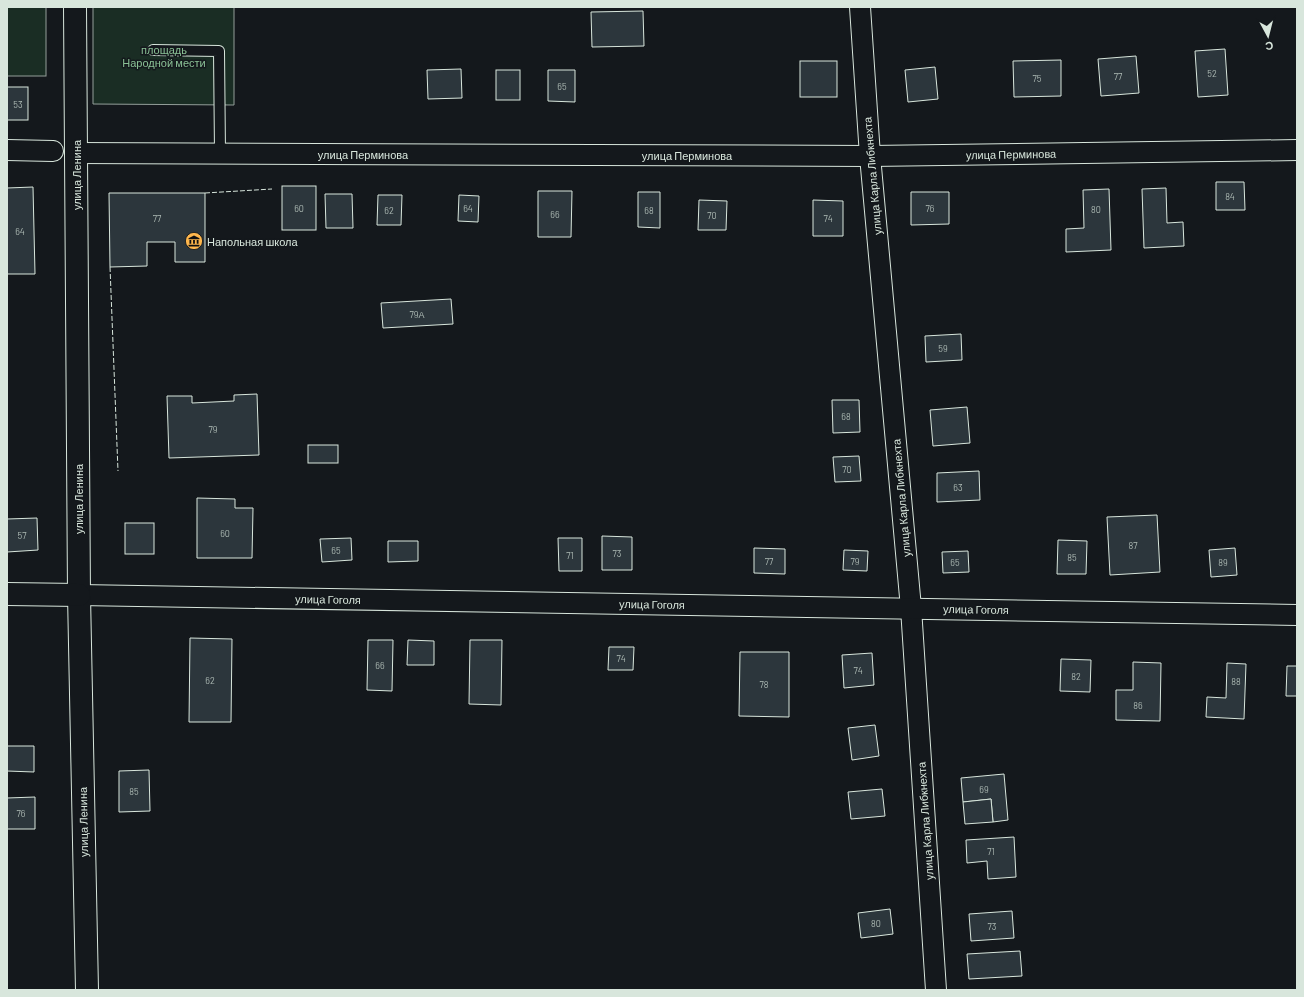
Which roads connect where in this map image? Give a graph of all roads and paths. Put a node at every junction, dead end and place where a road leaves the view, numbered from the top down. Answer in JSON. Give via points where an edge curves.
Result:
{"nodes":[{"id":1,"x":75,"y":7,"type":"edge"},
{"id":2,"x":860,"y":7,"type":"edge"},
{"id":3,"x":153,"y":50,"type":"dead end"},
{"id":4,"x":7,"y":150,"type":"edge"},
{"id":5,"x":1297,"y":150,"type":"edge"},
{"id":6,"x":53,"y":151,"type":"dead end"},
{"id":7,"x":76,"y":153,"type":"junction"},
{"id":8,"x":220,"y":153,"type":"junction"},
{"id":9,"x":870,"y":156,"type":"junction"},
{"id":10,"x":7,"y":594,"type":"edge"},
{"id":11,"x":79,"y":595,"type":"junction"},
{"id":12,"x":911,"y":608,"type":"junction"},
{"id":13,"x":1297,"y":615,"type":"edge"},
{"id":14,"x":87,"y":990,"type":"edge"},
{"id":15,"x":936,"y":990,"type":"edge"}],
"edges":[{"from":1,"to":7,"type":"street","name":"улица Ленина"},
{"from":2,"to":9,"type":"street","name":"улица Карла Либкнехта"},
{"from":3,"to":8,"type":"lane","via":[[219,51]]},
{"from":4,"to":6,"type":"street"},
{"from":5,"to":9,"type":"street","name":"улица Перминова"},
{"from":7,"to":8,"type":"street","name":"улица Перминова"},
{"from":7,"to":11,"type":"street","name":"улица Ленина"},
{"from":8,"to":9,"type":"street","name":"улица Перминова"},
{"from":9,"to":12,"type":"street","name":"улица Карла Либкнехта"},
{"from":10,"to":11,"type":"street","name":"улица Гоголя"},
{"from":11,"to":12,"type":"street","name":"улица Гоголя"},
{"from":11,"to":14,"type":"street","name":"улица Ленина"},
{"from":12,"to":13,"type":"street","name":"улица Гоголя"},
{"from":12,"to":15,"type":"street","name":"улица Карла Либкнехта"}]}
